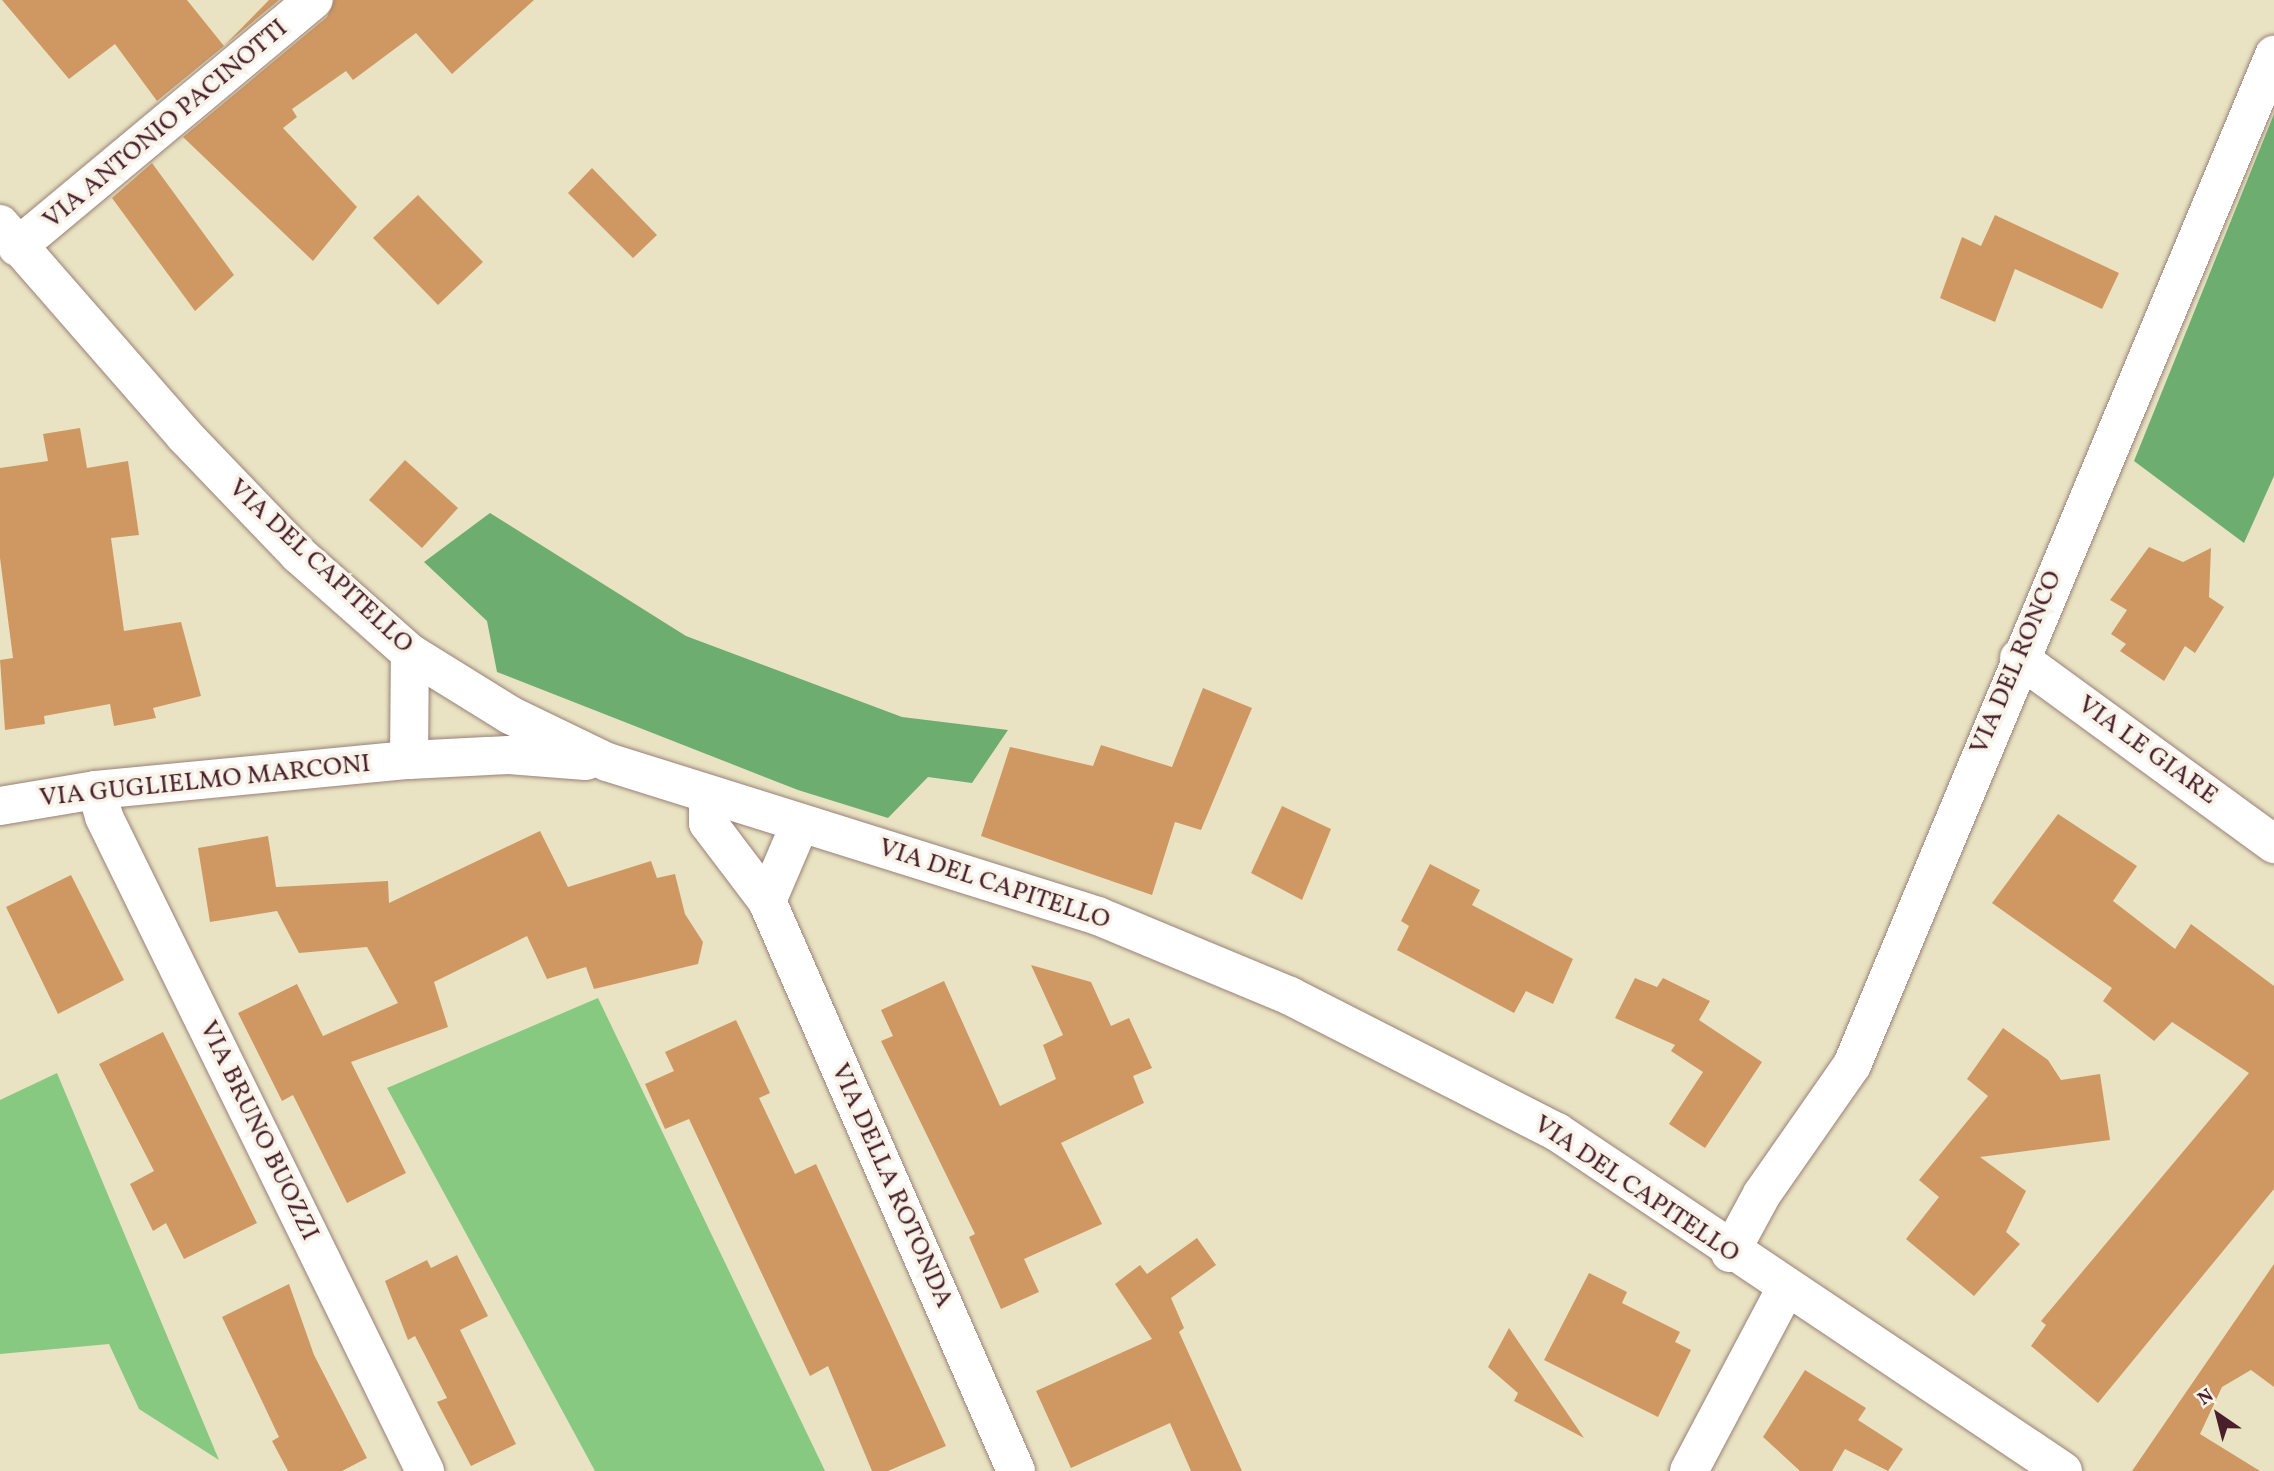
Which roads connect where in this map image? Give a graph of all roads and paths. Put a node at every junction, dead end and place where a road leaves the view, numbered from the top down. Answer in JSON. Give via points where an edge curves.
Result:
{"nodes":[{"id":1,"x":313,"y":0,"type":"edge"},
{"id":2,"x":2274,"y":55,"type":"edge"},
{"id":3,"x":9,"y":236,"type":"edge"},
{"id":4,"x":410,"y":653,"type":"junction"},
{"id":5,"x":2019,"y":658,"type":"junction"},
{"id":6,"x":409,"y":760,"type":"junction"},
{"id":7,"x":607,"y":762,"type":"junction"},
{"id":8,"x":96,"y":790,"type":"junction"},
{"id":9,"x":708,"y":795,"type":"junction"},
{"id":10,"x":0,"y":806,"type":"edge"},
{"id":11,"x":800,"y":824,"type":"junction"},
{"id":12,"x":2274,"y":845,"type":"edge"},
{"id":13,"x":767,"y":901,"type":"junction"},
{"id":14,"x":1730,"y":1254,"type":"junction"},
{"id":15,"x":1785,"y":1290,"type":"junction"},
{"id":16,"x":425,"y":1471,"type":"edge"},
{"id":17,"x":1016,"y":1471,"type":"edge"},
{"id":18,"x":1689,"y":1471,"type":"edge"},
{"id":19,"x":2063,"y":1471,"type":"edge"}],
"edges":[{"from":1,"to":3,"type":"street","name":"VIA ANTONIO PACINOTTI"},
{"from":2,"to":5,"type":"street","name":"VIA DEL RONCO"},
{"from":3,"to":4,"type":"street","name":"VIA DEL CAPITELLO","via":[[289,544]]},
{"from":4,"to":6,"type":"street","name":"VIA GUGLIELMO MARCONI"},
{"from":4,"to":7,"type":"street","name":"VIA DEL CAPITELLO","via":[[510,715]]},
{"from":5,"to":12,"type":"street","name":"VIA LE GIARE"},
{"from":5,"to":14,"type":"street","name":"VIA DEL RONCO","via":[[1852,1065],[1762,1194]]},
{"from":6,"to":7,"type":"street","name":"VIA GUGLIELMO MARCONI","via":[[509,755]]},
{"from":6,"to":8,"type":"street","name":"VIA GUGLIELMO MARCONI"},
{"from":7,"to":9,"type":"street","name":"VIA DEL CAPITELLO"},
{"from":8,"to":10,"type":"street","name":"VIA GUGLIELMO MARCONI"},
{"from":8,"to":16,"type":"street","name":"VIA BRUNO BUOZZI","via":[[104,817]]},
{"from":9,"to":11,"type":"street","name":"VIA DEL CAPITELLO"},
{"from":9,"to":13,"type":"street","name":"VIA DELLA ROTONDA","via":[[708,823]]},
{"from":11,"to":13,"type":"street"},
{"from":11,"to":14,"type":"street","name":"VIA DEL CAPITELLO","via":[[1098,916],[1290,996],[1557,1132]]},
{"from":13,"to":17,"type":"street","name":"VIA DELLA ROTONDA"},
{"from":14,"to":15,"type":"street","name":"VIA DEL CAPITELLO"},
{"from":15,"to":18,"type":"street"},
{"from":15,"to":19,"type":"street","name":"VIA DEL CAPITELLO"}]}
